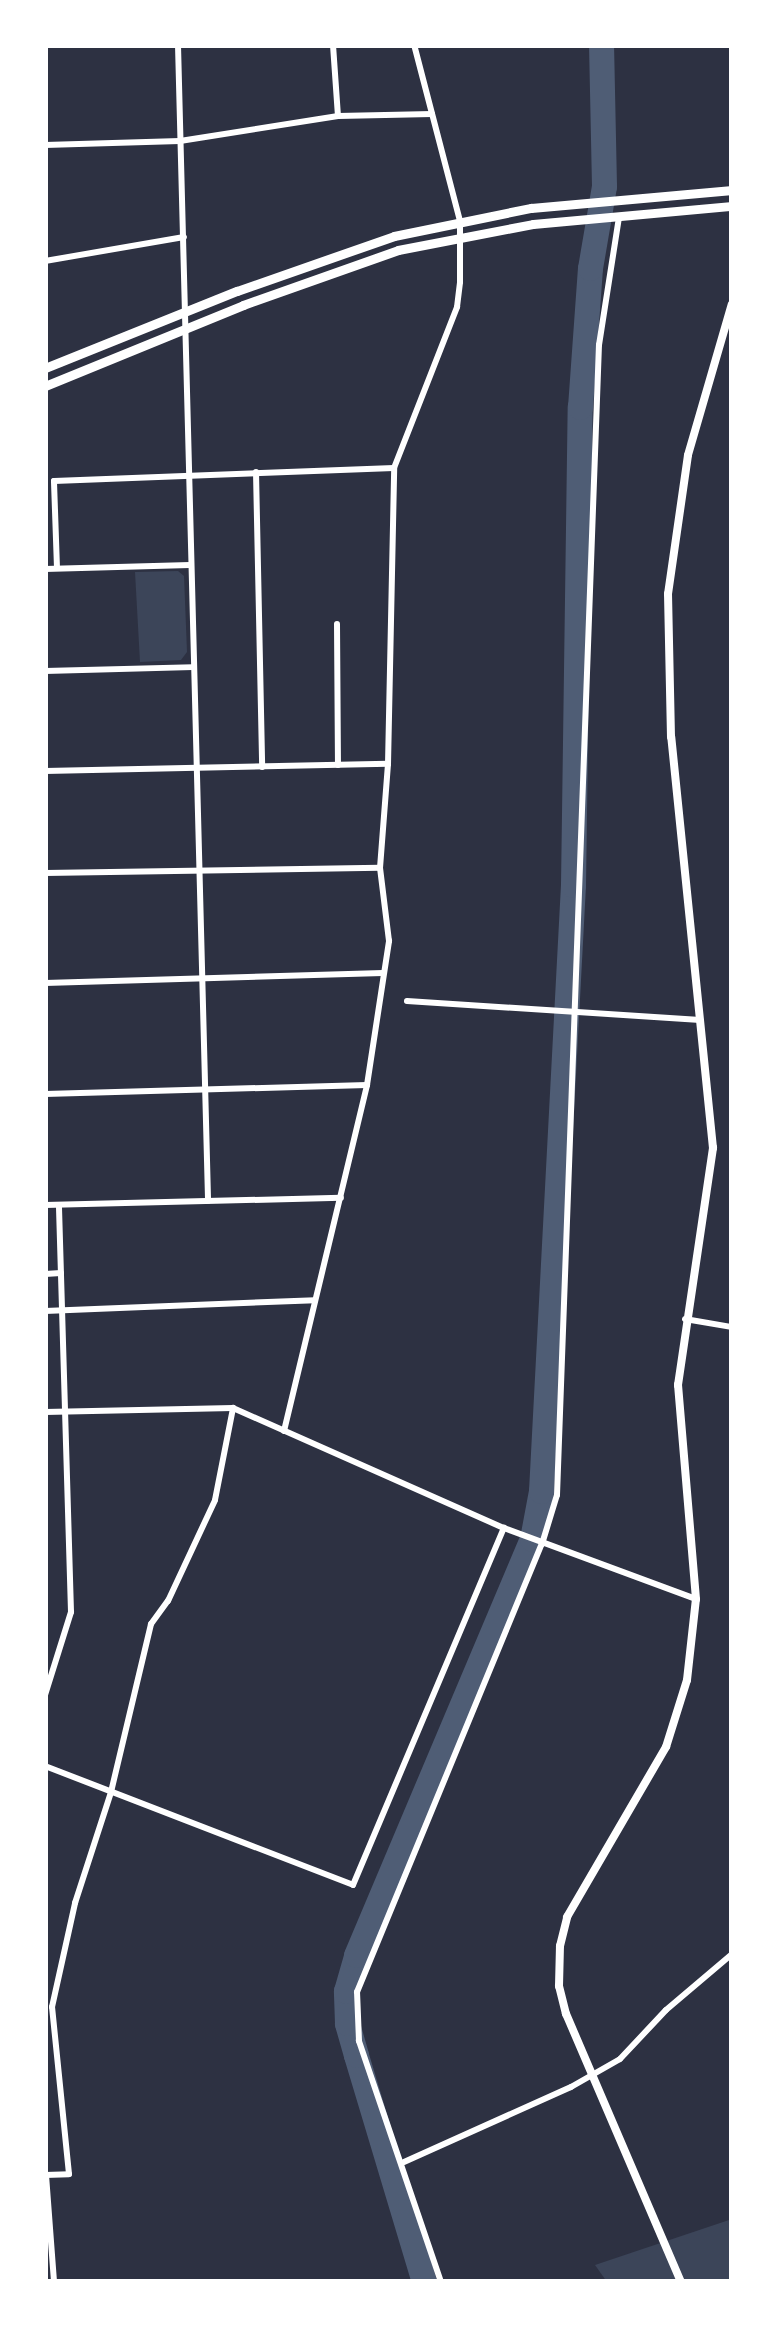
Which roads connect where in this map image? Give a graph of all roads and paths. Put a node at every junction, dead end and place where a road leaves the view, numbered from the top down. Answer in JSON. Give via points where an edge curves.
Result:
{"nodes":[{"id":1,"x":178,"y":45,"type":"edge"},
{"id":2,"x":332,"y":45,"type":"edge"},
{"id":3,"x":414,"y":45,"type":"edge"},
{"id":4,"x":432,"y":114,"type":"junction"},
{"id":5,"x":338,"y":116,"type":"junction"},
{"id":6,"x":180,"y":142,"type":"junction"},
{"id":7,"x":45,"y":145,"type":"edge"},
{"id":8,"x":732,"y":190,"type":"edge"},
{"id":9,"x":732,"y":206,"type":"edge"},
{"id":10,"x":620,"y":216,"type":"junction"},
{"id":11,"x":460,"y":221,"type":"junction"},
{"id":12,"x":184,"y":237,"type":"junction"},
{"id":13,"x":459,"y":237,"type":"junction"},
{"id":14,"x":45,"y":262,"type":"edge"},
{"id":15,"x":732,"y":304,"type":"edge"},
{"id":16,"x":184,"y":314,"type":"junction"},
{"id":17,"x":186,"y":330,"type":"junction"},
{"id":18,"x":45,"y":368,"type":"edge"},
{"id":19,"x":45,"y":386,"type":"edge"},
{"id":20,"x":394,"y":468,"type":"junction"},
{"id":21,"x":256,"y":472,"type":"junction"},
{"id":22,"x":189,"y":475,"type":"junction"},
{"id":23,"x":190,"y":565,"type":"junction"},
{"id":24,"x":57,"y":568,"type":"junction"},
{"id":25,"x":45,"y":569,"type":"edge"},
{"id":26,"x":337,"y":624,"type":"dead end"},
{"id":27,"x":193,"y":667,"type":"junction"},
{"id":28,"x":45,"y":671,"type":"edge"},
{"id":29,"x":388,"y":764,"type":"junction"},
{"id":30,"x":338,"y":765,"type":"junction"},
{"id":31,"x":262,"y":767,"type":"junction"},
{"id":32,"x":196,"y":768,"type":"junction"},
{"id":33,"x":45,"y":772,"type":"edge"},
{"id":34,"x":380,"y":868,"type":"junction"},
{"id":35,"x":199,"y":870,"type":"junction"},
{"id":36,"x":45,"y":873,"type":"edge"},
{"id":37,"x":383,"y":973,"type":"junction"},
{"id":38,"x":202,"y":978,"type":"junction"},
{"id":39,"x":45,"y":983,"type":"edge"},
{"id":40,"x":407,"y":1001,"type":"dead end"},
{"id":41,"x":574,"y":1012,"type":"junction"},
{"id":42,"x":702,"y":1020,"type":"junction"},
{"id":43,"x":366,"y":1085,"type":"junction"},
{"id":44,"x":205,"y":1090,"type":"junction"},
{"id":45,"x":45,"y":1094,"type":"edge"},
{"id":46,"x":341,"y":1198,"type":"junction"},
{"id":47,"x":208,"y":1201,"type":"junction"},
{"id":48,"x":45,"y":1205,"type":"edge"},
{"id":49,"x":59,"y":1205,"type":"junction"},
{"id":50,"x":45,"y":1274,"type":"edge"},
{"id":51,"x":61,"y":1274,"type":"junction"},
{"id":52,"x":316,"y":1300,"type":"junction"},
{"id":53,"x":62,"y":1310,"type":"junction"},
{"id":54,"x":45,"y":1311,"type":"edge"},
{"id":55,"x":684,"y":1319,"type":"junction"},
{"id":56,"x":732,"y":1328,"type":"edge"},
{"id":57,"x":233,"y":1408,"type":"junction"},
{"id":58,"x":45,"y":1412,"type":"edge"},
{"id":59,"x":65,"y":1412,"type":"junction"},
{"id":60,"x":284,"y":1430,"type":"junction"},
{"id":61,"x":504,"y":1528,"type":"junction"},
{"id":62,"x":542,"y":1544,"type":"junction"},
{"id":63,"x":696,"y":1599,"type":"junction"},
{"id":64,"x":45,"y":1695,"type":"edge"},
{"id":65,"x":45,"y":1766,"type":"edge"},
{"id":66,"x":111,"y":1792,"type":"junction"},
{"id":67,"x":732,"y":1954,"type":"edge"},
{"id":68,"x":592,"y":2076,"type":"junction"},
{"id":69,"x":404,"y":2162,"type":"junction"},
{"id":70,"x":46,"y":2175,"type":"edge"},
{"id":71,"x":54,"y":2282,"type":"edge"},
{"id":72,"x":441,"y":2282,"type":"edge"},
{"id":73,"x":681,"y":2282,"type":"edge"}],
"edges":[{"from":1,"to":6,"type":"street"},
{"from":2,"to":5,"type":"street"},
{"from":3,"to":4,"type":"street"},
{"from":4,"to":5,"type":"street"},
{"from":4,"to":11,"type":"street"},
{"from":5,"to":6,"type":"street"},
{"from":6,"to":7,"type":"street"},
{"from":6,"to":12,"type":"street"},
{"from":8,"to":11,"type":"main road"},
{"from":9,"to":10,"type":"main road"},
{"from":10,"to":13,"type":"main road"},
{"from":10,"to":41,"type":"street","via":[[599,345]]},
{"from":11,"to":13,"type":"street"},
{"from":11,"to":16,"type":"main road","via":[[344,251]]},
{"from":12,"to":14,"type":"street"},
{"from":12,"to":16,"type":"street"},
{"from":13,"to":17,"type":"main road","via":[[348,265]]},
{"from":13,"to":20,"type":"street","via":[[458,307]]},
{"from":15,"to":42,"type":"street","via":[[688,455],[668,594],[671,737]]},
{"from":16,"to":17,"type":"street"},
{"from":16,"to":18,"type":"main road"},
{"from":17,"to":19,"type":"main road"},
{"from":17,"to":22,"type":"street"},
{"from":20,"to":21,"type":"street"},
{"from":20,"to":29,"type":"street"},
{"from":21,"to":22,"type":"street"},
{"from":21,"to":31,"type":"street"},
{"from":22,"to":23,"type":"street"},
{"from":22,"to":24,"type":"street","via":[[54,482]]},
{"from":23,"to":24,"type":"street"},
{"from":23,"to":27,"type":"street"},
{"from":24,"to":25,"type":"street"},
{"from":26,"to":30,"type":"street"},
{"from":27,"to":28,"type":"street"},
{"from":27,"to":32,"type":"street"},
{"from":29,"to":30,"type":"street"},
{"from":29,"to":34,"type":"street"},
{"from":30,"to":31,"type":"street"},
{"from":31,"to":32,"type":"street"},
{"from":32,"to":33,"type":"street"},
{"from":32,"to":35,"type":"street"},
{"from":34,"to":35,"type":"street"},
{"from":34,"to":37,"type":"street","via":[[389,941]]},
{"from":35,"to":36,"type":"street"},
{"from":35,"to":38,"type":"street"},
{"from":37,"to":38,"type":"street"},
{"from":37,"to":43,"type":"street"},
{"from":38,"to":39,"type":"street"},
{"from":38,"to":44,"type":"street"},
{"from":40,"to":41,"type":"street"},
{"from":41,"to":42,"type":"street"},
{"from":41,"to":62,"type":"street","via":[[557,1495]]},
{"from":42,"to":55,"type":"street","via":[[713,1148]]},
{"from":43,"to":44,"type":"street"},
{"from":43,"to":46,"type":"street"},
{"from":44,"to":45,"type":"street"},
{"from":44,"to":47,"type":"street"},
{"from":46,"to":47,"type":"street"},
{"from":46,"to":52,"type":"street"},
{"from":47,"to":49,"type":"street"},
{"from":48,"to":49,"type":"street"},
{"from":49,"to":51,"type":"street"},
{"from":50,"to":51,"type":"street"},
{"from":51,"to":53,"type":"street"},
{"from":52,"to":53,"type":"street"},
{"from":52,"to":60,"type":"street"},
{"from":53,"to":54,"type":"street"},
{"from":53,"to":59,"type":"street"},
{"from":55,"to":56,"type":"street"},
{"from":55,"to":63,"type":"street","via":[[679,1400]]},
{"from":57,"to":59,"type":"street"},
{"from":57,"to":60,"type":"street"},
{"from":57,"to":66,"type":"street","via":[[214,1500],[150,1624]]},
{"from":58,"to":59,"type":"street"},
{"from":59,"to":64,"type":"street","via":[[71,1612]]},
{"from":60,"to":61,"type":"street"},
{"from":61,"to":62,"type":"street"},
{"from":61,"to":66,"type":"street","via":[[353,1885]]},
{"from":62,"to":63,"type":"street"},
{"from":62,"to":69,"type":"street","via":[[357,1992],[359,2041]]},
{"from":63,"to":68,"type":"street","via":[[687,1680],[666,1747],[568,1917],[560,1946],[563,2000]]},
{"from":65,"to":66,"type":"street"},
{"from":66,"to":70,"type":"street","via":[[52,2007],[69,2174]]},
{"from":67,"to":68,"type":"street","via":[[620,2059]]},
{"from":68,"to":69,"type":"street"},
{"from":68,"to":73,"type":"street"},
{"from":69,"to":72,"type":"street"},
{"from":70,"to":71,"type":"street"}]}
